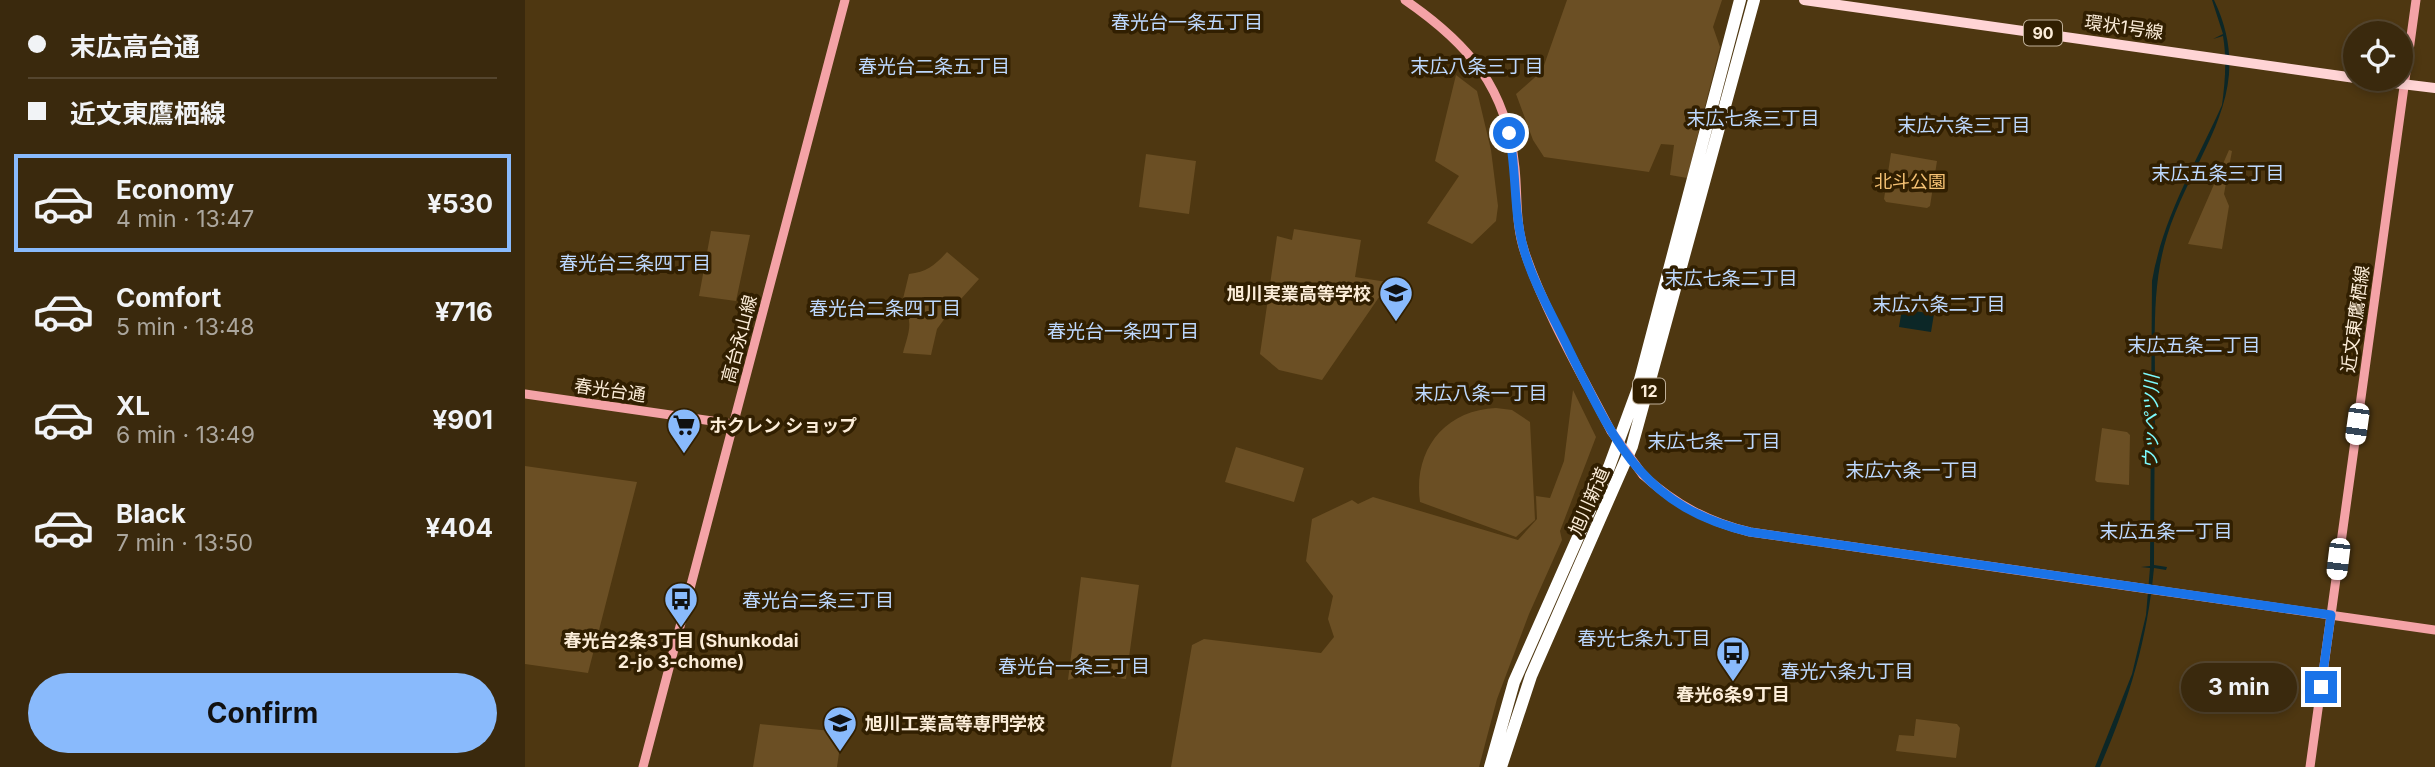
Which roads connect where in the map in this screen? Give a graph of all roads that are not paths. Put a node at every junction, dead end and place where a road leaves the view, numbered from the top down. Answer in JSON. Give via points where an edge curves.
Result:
{"nodes":[{"id":1,"x":845,"y":0,"type":"edge"},
{"id":2,"x":1405,"y":0,"type":"edge"},
{"id":3,"x":1740,"y":0,"type":"edge"},
{"id":4,"x":1754,"y":0,"type":"edge"},
{"id":5,"x":1804,"y":0,"type":"edge"},
{"id":6,"x":2416,"y":0,"type":"edge"},
{"id":7,"x":2413,"y":21,"type":"edge"},
{"id":8,"x":2343,"y":76,"type":"edge"},
{"id":9,"x":2413,"y":86,"type":"edge"},
{"id":10,"x":2435,"y":88,"type":"edge"},
{"id":11,"x":2403,"y":91,"type":"edge"},
{"id":12,"x":525,"y":394,"type":"edge"},
{"id":13,"x":733,"y":424,"type":"junction"},
{"id":14,"x":2331,"y":615,"type":"junction"},
{"id":15,"x":2435,"y":630,"type":"edge"},
{"id":16,"x":643,"y":767,"type":"edge"},
{"id":17,"x":1490,"y":767,"type":"edge"},
{"id":18,"x":1501,"y":767,"type":"edge"},
{"id":19,"x":2310,"y":767,"type":"edge"}],
"edges":[{"from":1,"to":13,"type":"street","name":"高台永山線"},
{"from":2,"to":14,"type":"street","bridge":true,"via":[[1457,41],[1494,90],[1513,154],[1517,219],[1535,282],[1611,431],[1643,475],[1662,492],[1700,516],[1750,532]]},
{"from":3,"to":17,"type":"highway","name":"旭川新道","number":"12","via":[[1637,391],[1609,467],[1514,682]]},
{"from":4,"to":18,"type":"highway","name":"旭川新道","number":"12","via":[[1632,446],[1531,676]]},
{"from":5,"to":8,"type":"main road","name":"環状1号線","number":"90"},
{"from":6,"to":7,"type":"street","name":"近文東鷹栖線"},
{"from":9,"to":10,"type":"main road"},
{"from":11,"to":14,"type":"street","name":"近文東鷹栖線"},
{"from":12,"to":13,"type":"street","name":"春光台通"},
{"from":13,"to":16,"type":"street","name":"高台永山線"},
{"from":14,"to":15,"type":"street"},
{"from":14,"to":19,"type":"street","name":"近文東鷹栖線"}]}
